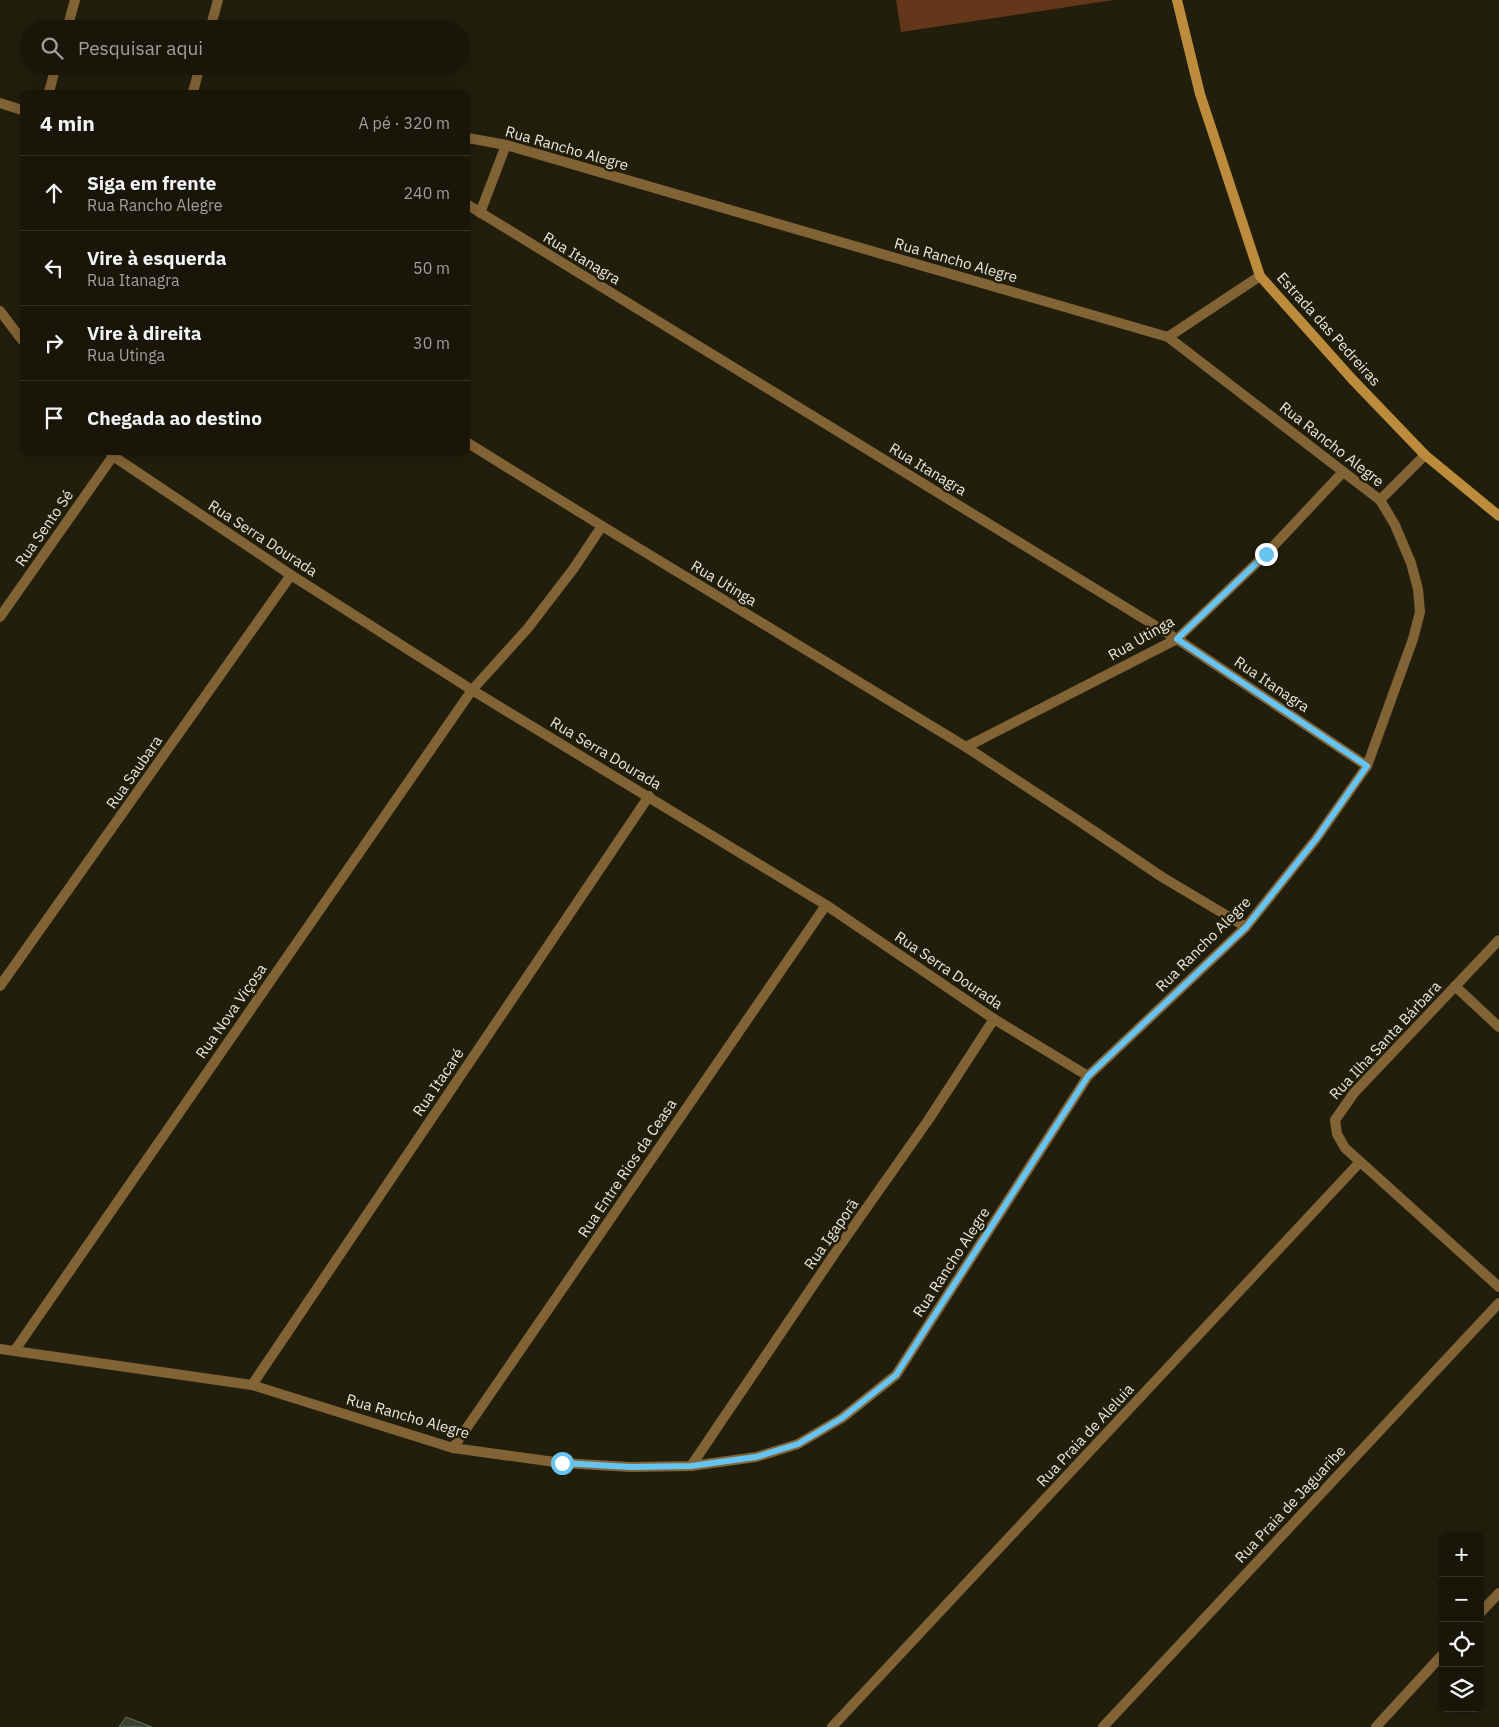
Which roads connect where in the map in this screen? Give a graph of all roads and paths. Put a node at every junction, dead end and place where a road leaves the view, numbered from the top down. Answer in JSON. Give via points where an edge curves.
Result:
{"nodes":[{"id":1,"x":75,"y":0,"type":"edge"},
{"id":2,"x":218,"y":0,"type":"edge"},
{"id":3,"x":1177,"y":0,"type":"edge"},
{"id":4,"x":69,"y":20,"type":"edge"},
{"id":5,"x":212,"y":20,"type":"edge"},
{"id":6,"x":54,"y":75,"type":"edge"},
{"id":7,"x":198,"y":75,"type":"edge"},
{"id":8,"x":50,"y":90,"type":"edge"},
{"id":9,"x":194,"y":90,"type":"edge"},
{"id":10,"x":0,"y":103,"type":"edge"},
{"id":11,"x":20,"y":109,"type":"edge"},
{"id":12,"x":470,"y":138,"type":"edge"},
{"id":13,"x":506,"y":145,"type":"junction"},
{"id":14,"x":470,"y":206,"type":"edge"},
{"id":15,"x":480,"y":213,"type":"junction"},
{"id":16,"x":1260,"y":276,"type":"junction"},
{"id":17,"x":0,"y":311,"type":"edge"},
{"id":18,"x":20,"y":337,"type":"edge"},
{"id":19,"x":1168,"y":337,"type":"junction"},
{"id":20,"x":470,"y":443,"type":"edge"},
{"id":21,"x":111,"y":455,"type":"edge"},
{"id":22,"x":113,"y":455,"type":"edge"},
{"id":23,"x":1425,"y":455,"type":"junction"},
{"id":24,"x":1344,"y":472,"type":"junction"},
{"id":25,"x":1380,"y":500,"type":"junction"},
{"id":26,"x":1499,"y":516,"type":"edge"},
{"id":27,"x":602,"y":526,"type":"junction"},
{"id":28,"x":292,"y":575,"type":"junction"},
{"id":29,"x":0,"y":617,"type":"edge"},
{"id":30,"x":1177,"y":639,"type":"junction"},
{"id":31,"x":472,"y":690,"type":"junction"},
{"id":32,"x":966,"y":747,"type":"junction"},
{"id":33,"x":1367,"y":766,"type":"junction"},
{"id":34,"x":648,"y":796,"type":"junction"},
{"id":35,"x":826,"y":905,"type":"junction"},
{"id":36,"x":1246,"y":927,"type":"junction"},
{"id":37,"x":1499,"y":940,"type":"edge"},
{"id":38,"x":0,"y":986,"type":"edge"},
{"id":39,"x":1454,"y":986,"type":"junction"},
{"id":40,"x":994,"y":1019,"type":"junction"},
{"id":41,"x":1499,"y":1027,"type":"edge"},
{"id":42,"x":1088,"y":1076,"type":"junction"},
{"id":43,"x":1360,"y":1162,"type":"junction"},
{"id":44,"x":1499,"y":1287,"type":"edge"},
{"id":45,"x":1499,"y":1303,"type":"edge"},
{"id":46,"x":0,"y":1349,"type":"edge"},
{"id":47,"x":15,"y":1350,"type":"junction"},
{"id":48,"x":252,"y":1385,"type":"junction"},
{"id":49,"x":453,"y":1448,"type":"junction"},
{"id":50,"x":691,"y":1466,"type":"junction"},
{"id":51,"x":1499,"y":1593,"type":"edge"},
{"id":52,"x":1484,"y":1610,"type":"edge"},
{"id":53,"x":1439,"y":1658,"type":"edge"},
{"id":54,"x":832,"y":1727,"type":"edge"},
{"id":55,"x":1103,"y":1727,"type":"edge"},
{"id":56,"x":1376,"y":1727,"type":"edge"}],
"edges":[{"from":1,"to":4,"type":"street"},
{"from":2,"to":5,"type":"street"},
{"from":3,"to":16,"type":"street","name":"Estrada das Pedreiras","via":[[1200,94]]},
{"from":6,"to":8,"type":"street"},
{"from":7,"to":9,"type":"street"},
{"from":10,"to":11,"type":"street"},
{"from":12,"to":13,"type":"street","name":"Rua Rancho Alegre"},
{"from":13,"to":15,"type":"street"},
{"from":13,"to":19,"type":"street","name":"Rua Rancho Alegre"},
{"from":14,"to":15,"type":"street","name":"Rua Itanagra"},
{"from":15,"to":30,"type":"street","name":"Rua Itanagra"},
{"from":16,"to":19,"type":"street"},
{"from":16,"to":23,"type":"street","name":"Estrada das Pedreiras"},
{"from":17,"to":18,"type":"street"},
{"from":19,"to":24,"type":"street","name":"Rua Rancho Alegre"},
{"from":20,"to":27,"type":"street","name":"Rua Utinga"},
{"from":21,"to":29,"type":"street","name":"Rua Sento Sé"},
{"from":22,"to":28,"type":"street","name":"Rua Serra Dourada"},
{"from":23,"to":25,"type":"street"},
{"from":23,"to":26,"type":"street","name":"Estrada das Pedreiras"},
{"from":24,"to":25,"type":"street","name":"Rua Rancho Alegre"},
{"from":24,"to":30,"type":"street","name":"Rua Utinga","via":[[1266,554]]},
{"from":25,"to":33,"type":"street","name":"Rua Rancho Alegre","via":[[1411,563],[1420,612]]},
{"from":27,"to":31,"type":"street","name":"Rua Nova Viçosa","via":[[528,628]]},
{"from":27,"to":32,"type":"street","name":"Rua Utinga"},
{"from":28,"to":31,"type":"street","name":"Rua Serra Dourada"},
{"from":28,"to":38,"type":"street","name":"Rua Saubara"},
{"from":30,"to":32,"type":"street","name":"Rua Utinga"},
{"from":30,"to":33,"type":"street","name":"Rua Itanagra"},
{"from":31,"to":34,"type":"street","name":"Rua Serra Dourada"},
{"from":31,"to":47,"type":"street","name":"Rua Nova Viçosa"},
{"from":32,"to":36,"type":"street","name":"Rua Utinga","via":[[1162,877]]},
{"from":33,"to":36,"type":"street","name":"Rua Rancho Alegre","via":[[1316,839]]},
{"from":34,"to":35,"type":"street","name":"Rua Serra Dourada"},
{"from":34,"to":48,"type":"street","name":"Rua Itacaré"},
{"from":35,"to":40,"type":"street","name":"Rua Serra Dourada"},
{"from":35,"to":49,"type":"street","name":"Rua Entre Rios da Ceasa"},
{"from":36,"to":42,"type":"street","name":"Rua Rancho Alegre"},
{"from":37,"to":39,"type":"street","name":"Rua Ilha Santa Bárbara"},
{"from":39,"to":41,"type":"street"},
{"from":39,"to":43,"type":"street","name":"Rua Ilha Santa Bárbara","via":[[1338,1114],[1335,1120],[1337,1134],[1344,1148]]},
{"from":40,"to":42,"type":"street","name":"Rua Serra Dourada"},
{"from":40,"to":50,"type":"street","name":"Rua Igaporã"},
{"from":42,"to":50,"type":"street","name":"Rua Rancho Alegre","via":[[896,1375],[842,1418],[798,1444],[756,1457]]},
{"from":43,"to":44,"type":"street","name":"Rua Ilha Santa Bárbara"},
{"from":43,"to":54,"type":"street","name":"Rua Praia de Aleluia"},
{"from":45,"to":55,"type":"street","name":"Rua Praia de Jaguaribe"},
{"from":46,"to":47,"type":"street","name":"Rua Rancho Alegre"},
{"from":47,"to":48,"type":"street","name":"Rua Rancho Alegre"},
{"from":48,"to":49,"type":"street","name":"Rua Rancho Alegre"},
{"from":49,"to":50,"type":"street","name":"Rua Rancho Alegre","via":[[562,1463]]},
{"from":51,"to":52,"type":"street"},
{"from":53,"to":56,"type":"street"}]}
